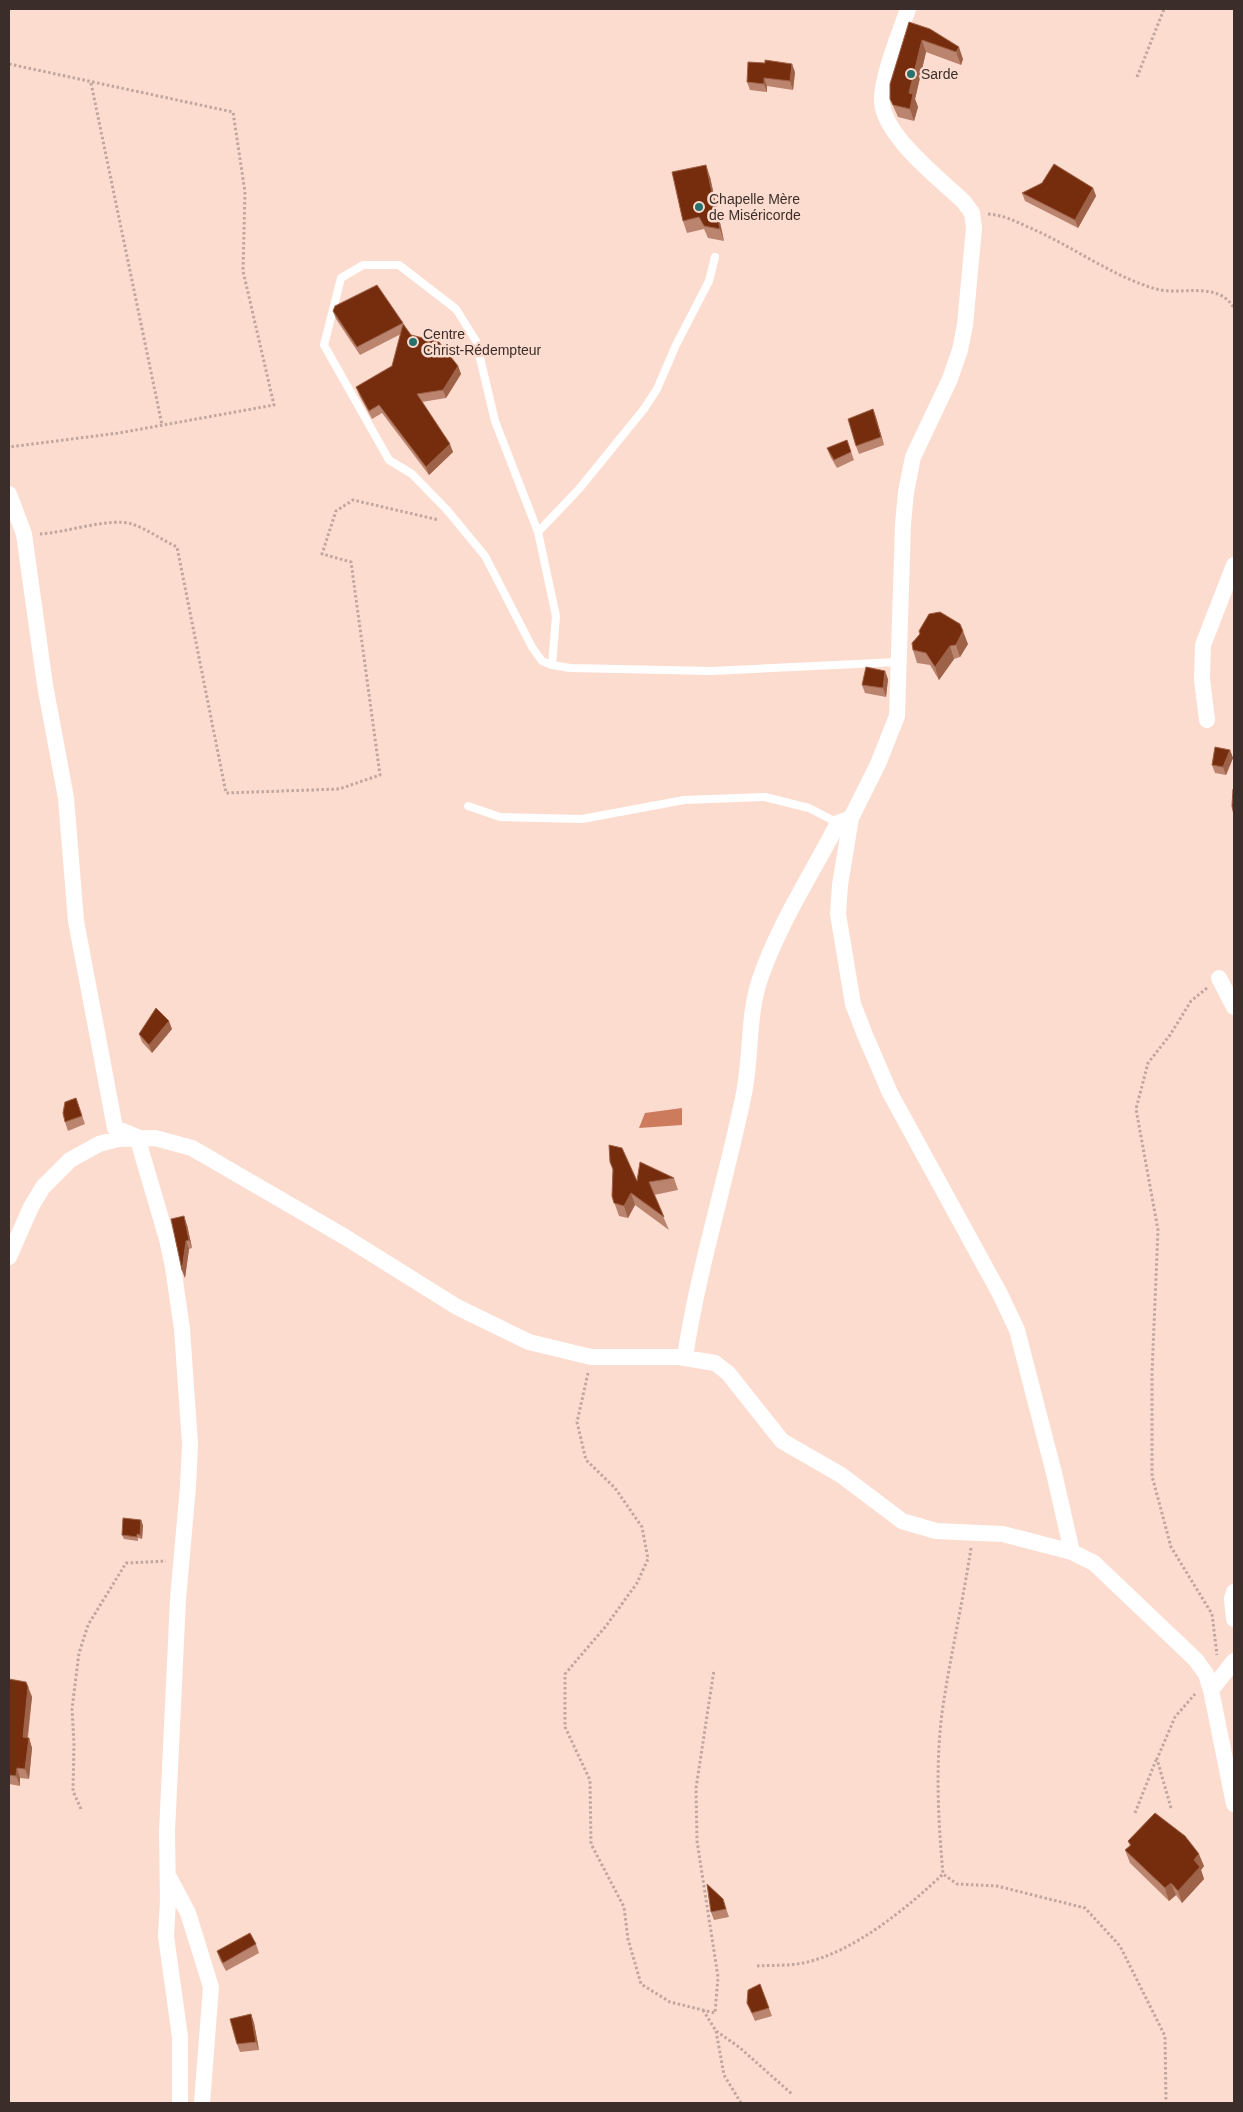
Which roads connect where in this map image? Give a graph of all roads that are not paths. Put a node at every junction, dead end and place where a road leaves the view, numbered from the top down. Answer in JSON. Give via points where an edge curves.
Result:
{"nodes":[{"id":1,"x":908,"y":9,"type":"edge"},
{"id":2,"x":715,"y":257,"type":"dead end"},
{"id":3,"x":9,"y":494,"type":"edge"},
{"id":4,"x":538,"y":532,"type":"junction"},
{"id":5,"x":1234,"y":565,"type":"edge"},
{"id":6,"x":898,"y":662,"type":"junction"},
{"id":7,"x":552,"y":665,"type":"junction"},
{"id":8,"x":1207,"y":720,"type":"dead end"},
{"id":9,"x":468,"y":806,"type":"dead end"},
{"id":10,"x":844,"y":820,"type":"junction"},
{"id":11,"x":1220,"y":978,"type":"road end"},
{"id":12,"x":1234,"y":1007,"type":"edge"},
{"id":13,"x":137,"y":1137,"type":"junction"},
{"id":14,"x":9,"y":1257,"type":"edge"},
{"id":15,"x":685,"y":1358,"type":"junction"},
{"id":16,"x":1072,"y":1552,"type":"junction"},
{"id":17,"x":1234,"y":1592,"type":"edge"},
{"id":18,"x":1234,"y":1619,"type":"edge"},
{"id":19,"x":1234,"y":1661,"type":"edge"},
{"id":20,"x":1216,"y":1685,"type":"junction"},
{"id":21,"x":1234,"y":1804,"type":"edge"},
{"id":22,"x":168,"y":1874,"type":"junction"},
{"id":23,"x":180,"y":2103,"type":"edge"},
{"id":24,"x":202,"y":2103,"type":"edge"}],
"edges":[{"from":1,"to":6,"type":"street","via":[[885,82],[883,109],[902,141],[964,202],[972,214],[974,246],[960,350],[950,379],[913,457],[906,492]]},
{"from":2,"to":4,"type":"lane","via":[[709,281],[676,344],[657,390],[579,489]]},
{"from":3,"to":13,"type":"street","via":[[24,534],[45,685],[66,798],[76,922],[106,1088],[116,1128]]},
{"from":4,"to":7,"type":"lane","via":[[556,616]]},
{"from":4,"to":7,"type":"lane","via":[[495,421],[476,341],[456,309],[399,265],[363,265],[341,278],[324,346],[388,460],[412,474],[485,556],[532,647],[542,660]]},
{"from":5,"to":8,"type":"street","via":[[1203,645],[1202,679]]},
{"from":6,"to":7,"type":"lane","via":[[712,671]]},
{"from":6,"to":10,"type":"street","via":[[897,716],[878,764]]},
{"from":9,"to":10,"type":"lane","via":[[500,817],[582,819],[684,800],[765,798]]},
{"from":10,"to":15,"type":"street","via":[[791,907],[760,978],[754,1000],[744,1097]]},
{"from":10,"to":16,"type":"street","via":[[838,914],[853,1004],[890,1093],[1000,1294],[1016,1330],[1026,1358]]},
{"from":11,"to":12,"type":"street"},
{"from":13,"to":14,"type":"street","via":[[99,1144],[70,1160],[56,1173],[30,1207]]},
{"from":13,"to":15,"type":"street","via":[[155,1138],[192,1148],[457,1307],[529,1342],[591,1357]]},
{"from":13,"to":22,"type":"street","via":[[167,1239],[182,1329],[190,1444],[167,1809]]},
{"from":15,"to":16,"type":"street","via":[[715,1363],[728,1373],[782,1441],[841,1475],[902,1521],[936,1530],[1003,1534]]},
{"from":16,"to":20,"type":"street","via":[[1094,1564],[1196,1660]]},
{"from":17,"to":18,"type":"street"},
{"from":19,"to":20,"type":"street"},
{"from":20,"to":21,"type":"street"},
{"from":22,"to":23,"type":"street","via":[[166,1936],[180,2037]]},
{"from":22,"to":24,"type":"street","via":[[188,1913],[210,1987]]}]}
